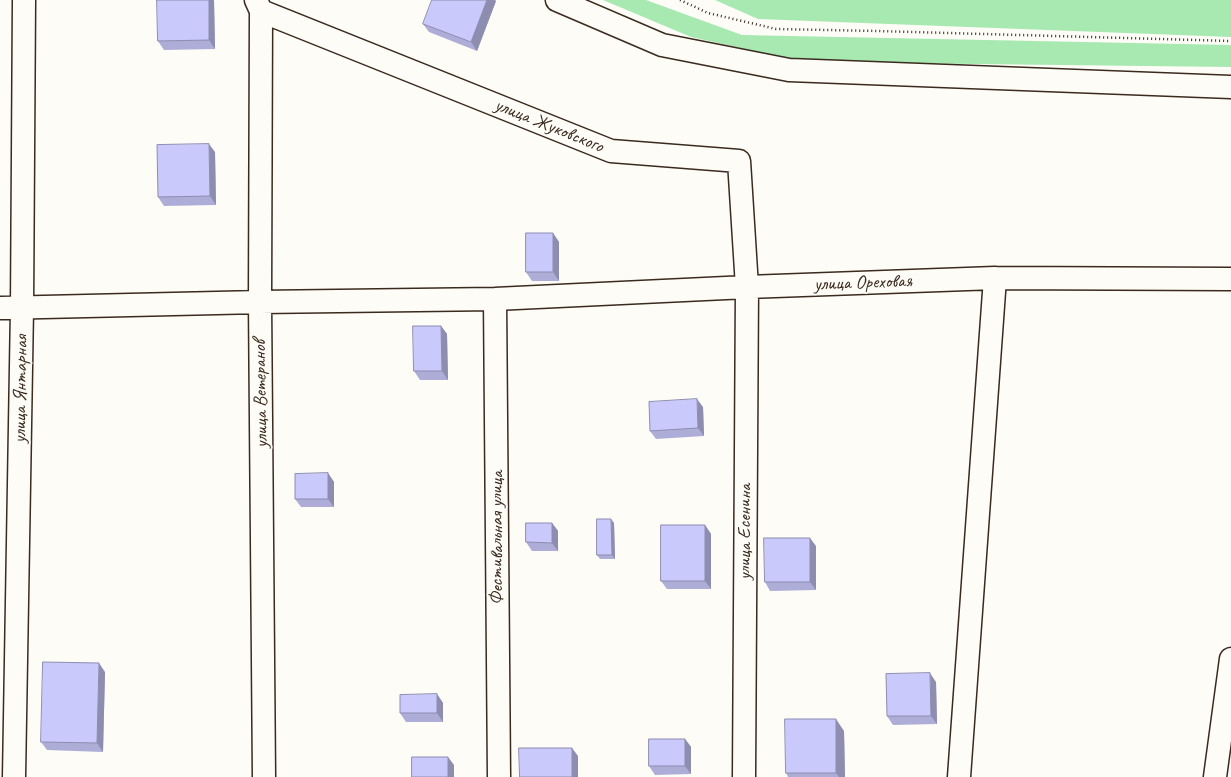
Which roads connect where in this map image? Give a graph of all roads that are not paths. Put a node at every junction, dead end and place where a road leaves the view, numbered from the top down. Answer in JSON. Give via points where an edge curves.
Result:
{"nodes":[{"id":1,"x":24,"y":0,"type":"edge"},
{"id":2,"x":557,"y":0,"type":"edge"},
{"id":3,"x":259,"y":5,"type":"edge"},
{"id":4,"x":1231,"y":87,"type":"edge"},
{"id":5,"x":995,"y":278,"type":"junction"},
{"id":6,"x":1231,"y":279,"type":"edge"},
{"id":7,"x":747,"y":287,"type":"junction"},
{"id":8,"x":495,"y":299,"type":"junction"},
{"id":9,"x":260,"y":302,"type":"junction"},
{"id":10,"x":0,"y":308,"type":"edge"},
{"id":11,"x":22,"y":308,"type":"junction"},
{"id":12,"x":1231,"y":659,"type":"edge"},
{"id":13,"x":14,"y":777,"type":"edge"},
{"id":14,"x":264,"y":777,"type":"edge"},
{"id":15,"x":499,"y":777,"type":"edge"},
{"id":16,"x":744,"y":777,"type":"edge"},
{"id":17,"x":959,"y":777,"type":"edge"},
{"id":18,"x":1215,"y":777,"type":"edge"}],
"edges":[{"from":1,"to":11,"type":"street","name":"улица Янтарная"},
{"from":2,"to":4,"type":"street","via":[[662,44],[789,70]]},
{"from":3,"to":7,"type":"street","name":"улица Жуковского","via":[[611,151],[739,161]]},
{"from":3,"to":9,"type":"street","name":"улица Ветеранов"},
{"from":5,"to":6,"type":"street","name":"улица Ореховая"},
{"from":5,"to":7,"type":"street","name":"улица Ореховая"},
{"from":5,"to":17,"type":"street"},
{"from":7,"to":8,"type":"street","name":"улица Ореховая"},
{"from":7,"to":16,"type":"street","name":"улица Есенина"},
{"from":8,"to":9,"type":"street","name":"улица Ореховая"},
{"from":8,"to":15,"type":"street","name":"Фестивальная улица"},
{"from":9,"to":11,"type":"street","name":"улица Ореховая"},
{"from":9,"to":14,"type":"street","name":"улица Ветеранов"},
{"from":10,"to":11,"type":"street","name":"улица Ореховая"},
{"from":11,"to":13,"type":"street","name":"улица Янтарная"},
{"from":12,"to":18,"type":"street"}]}
